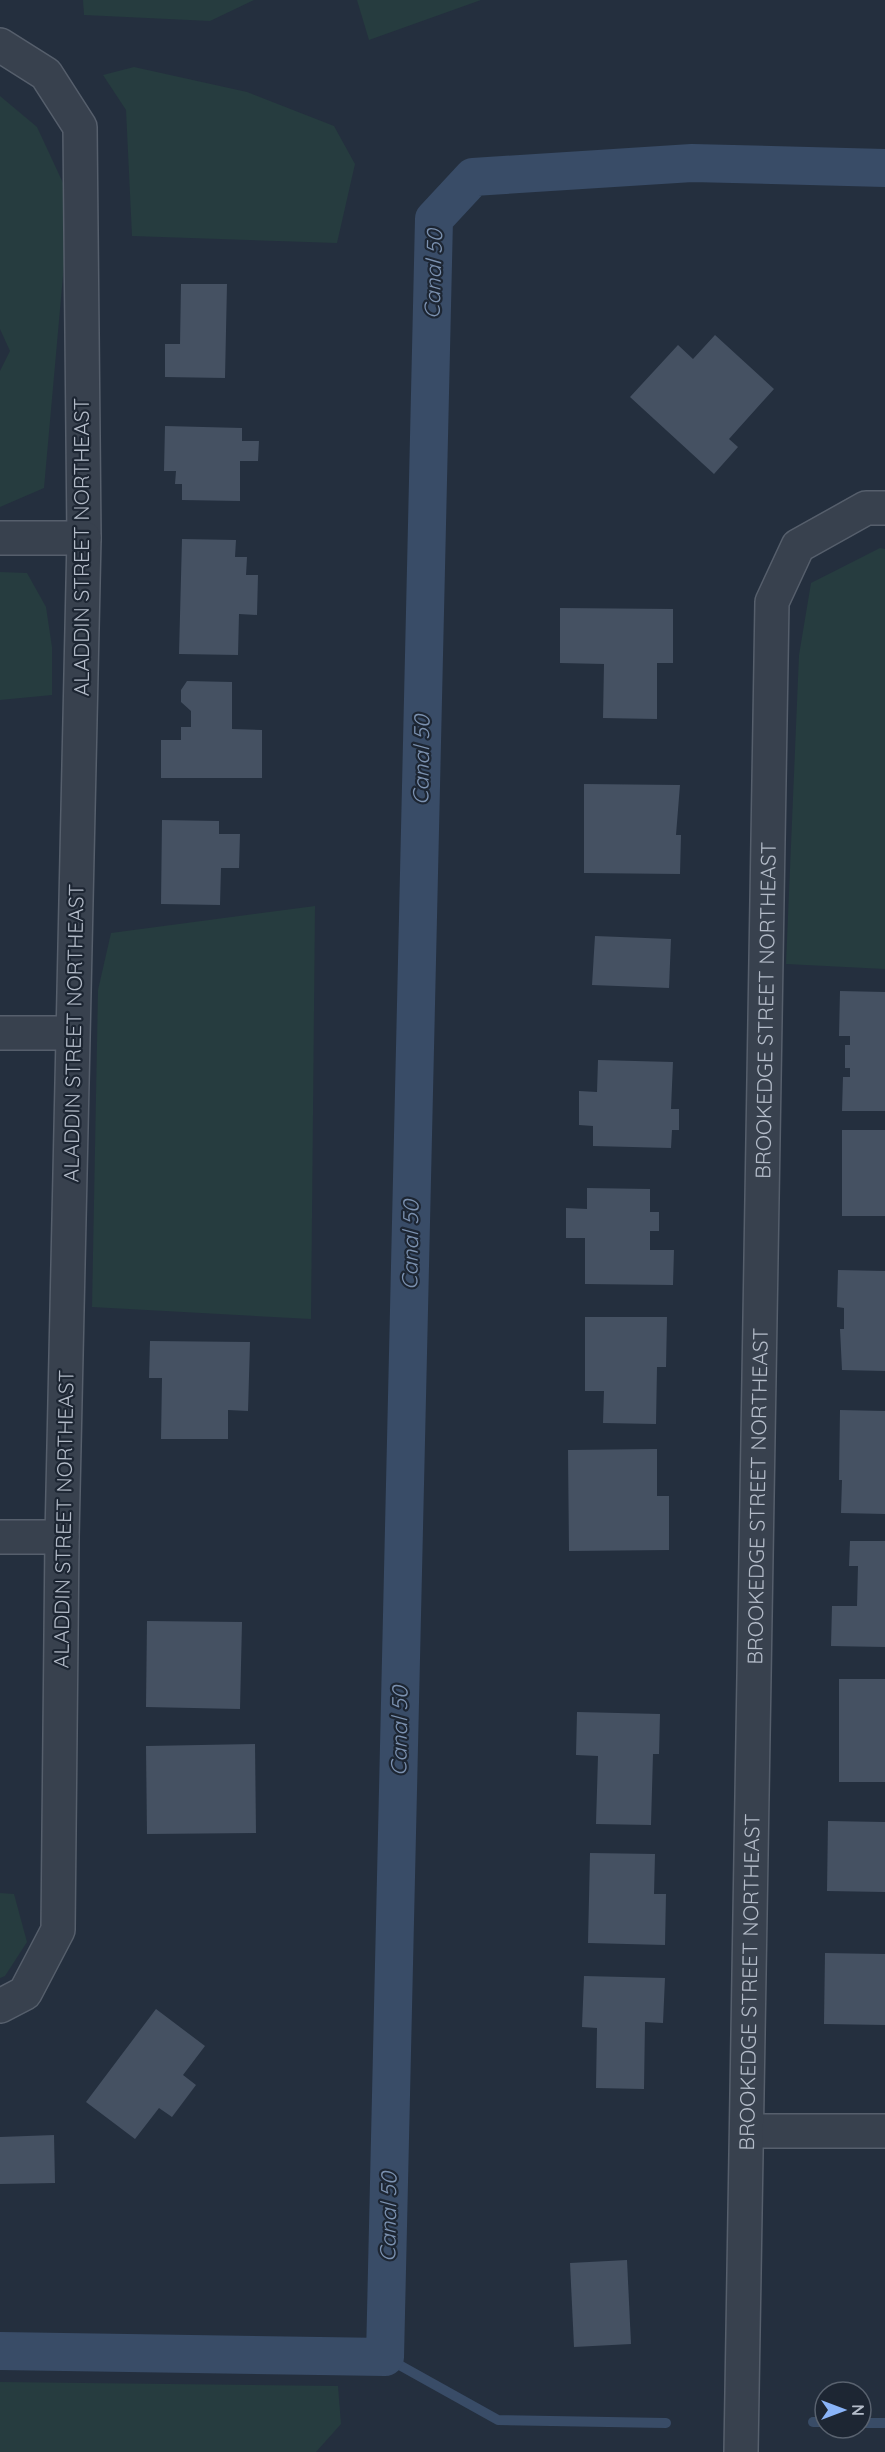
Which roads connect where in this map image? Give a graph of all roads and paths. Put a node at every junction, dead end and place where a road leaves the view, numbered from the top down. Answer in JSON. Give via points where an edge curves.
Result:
{"nodes":[{"id":1,"x":0,"y":45,"type":"edge"},
{"id":2,"x":885,"y":508,"type":"edge"},
{"id":3,"x":0,"y":537,"type":"edge"},
{"id":4,"x":84,"y":538,"type":"junction"},
{"id":5,"x":0,"y":1033,"type":"edge"},
{"id":6,"x":72,"y":1033,"type":"junction"},
{"id":7,"x":0,"y":1537,"type":"edge"},
{"id":8,"x":62,"y":1538,"type":"junction"},
{"id":9,"x":13,"y":2000,"type":"edge"},
{"id":10,"x":747,"y":2131,"type":"junction"},
{"id":11,"x":885,"y":2131,"type":"edge"},
{"id":12,"x":741,"y":2452,"type":"edge"}],
"edges":[{"from":1,"to":4,"type":"street","name":"ALADDIN STREET NORTHEAST","via":[[46,74],[80,127]]},
{"from":2,"to":10,"type":"street","name":"BROOKEDGE STREET NORTHEAST","via":[[866,508],[798,546],[772,602]]},
{"from":3,"to":4,"type":"street"},
{"from":4,"to":6,"type":"street","name":"ALADDIN STREET NORTHEAST"},
{"from":5,"to":6,"type":"street"},
{"from":6,"to":8,"type":"street","name":"ALADDIN STREET NORTHEAST"},
{"from":7,"to":8,"type":"street"},
{"from":8,"to":9,"type":"street","name":"ALADDIN STREET NORTHEAST","via":[[58,1930]]},
{"from":10,"to":11,"type":"street"},
{"from":10,"to":12,"type":"street","name":"BROOKEDGE STREET NORTHEAST"}]}
